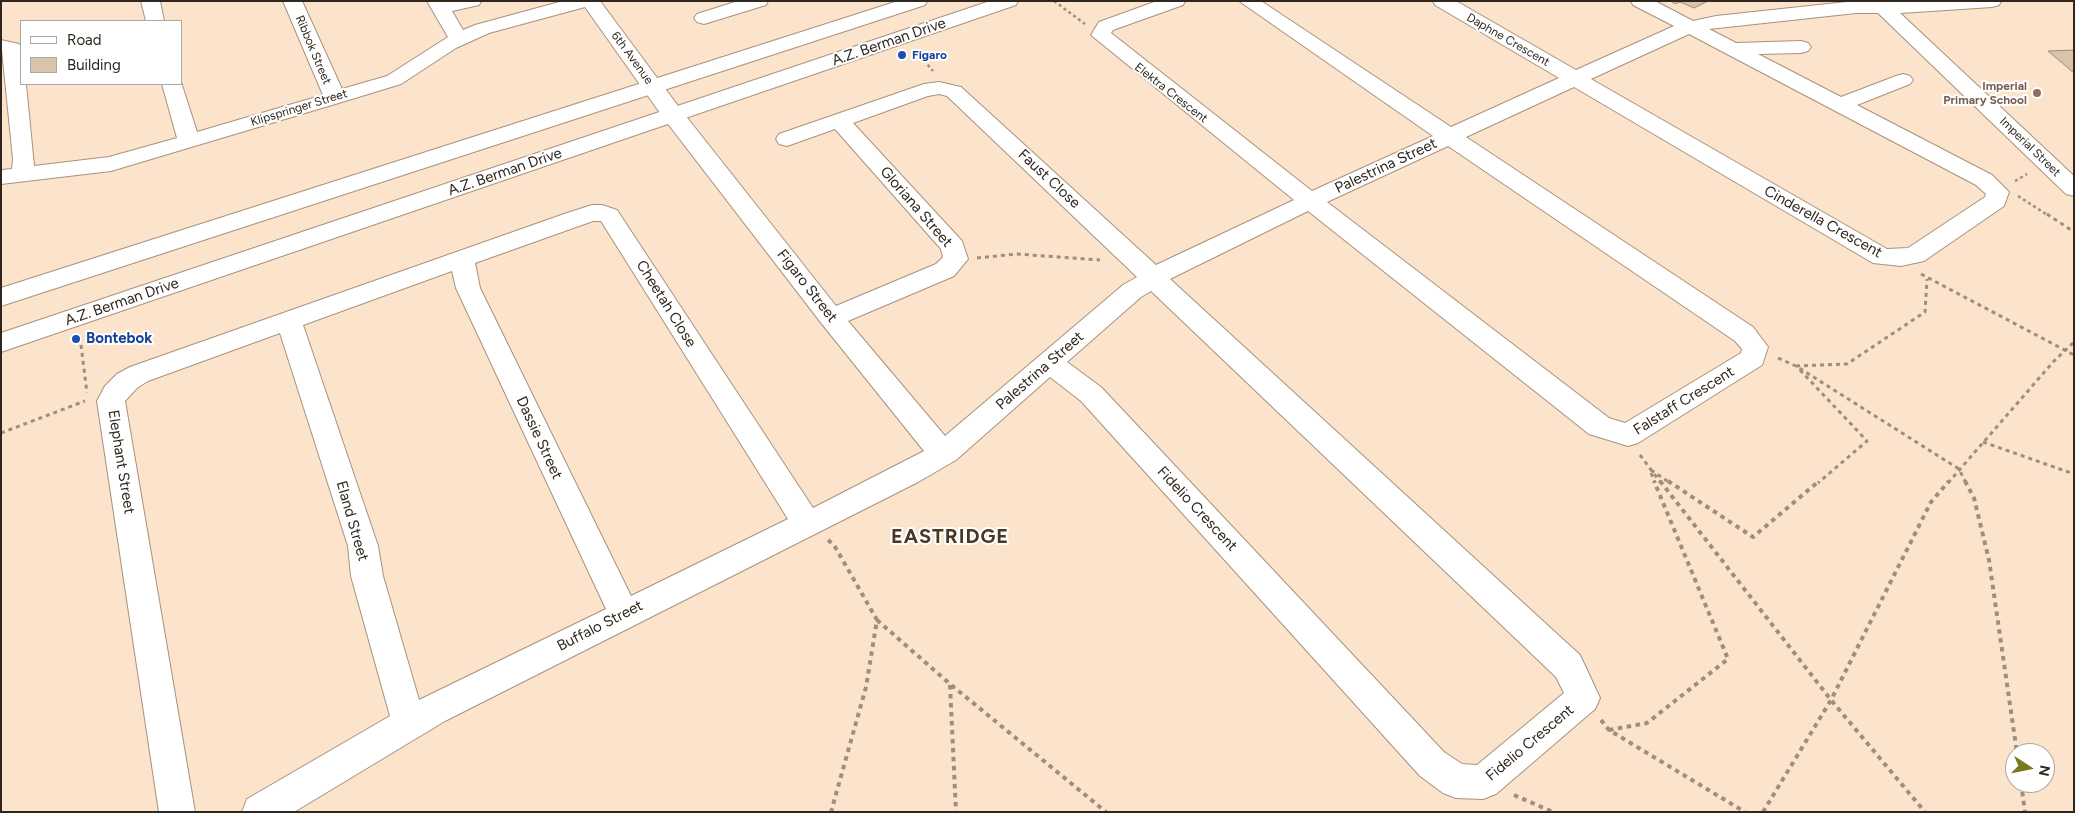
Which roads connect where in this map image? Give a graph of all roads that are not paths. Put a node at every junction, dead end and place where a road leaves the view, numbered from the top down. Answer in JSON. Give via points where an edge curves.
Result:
{"nodes":[{"id":1,"x":150,"y":1,"type":"edge"},
{"id":2,"x":292,"y":1,"type":"edge"},
{"id":3,"x":472,"y":1,"type":"edge"},
{"id":4,"x":585,"y":1,"type":"edge"},
{"id":5,"x":590,"y":1,"type":"edge"},
{"id":6,"x":759,"y":1,"type":"edge"},
{"id":7,"x":918,"y":1,"type":"edge"},
{"id":8,"x":1009,"y":1,"type":"edge"},
{"id":9,"x":1176,"y":1,"type":"edge"},
{"id":10,"x":1248,"y":1,"type":"edge"},
{"id":11,"x":1442,"y":1,"type":"edge"},
{"id":12,"x":1640,"y":1,"type":"edge"},
{"id":13,"x":1770,"y":1,"type":"edge"},
{"id":14,"x":1992,"y":1,"type":"edge"},
{"id":15,"x":1880,"y":4,"type":"edge"},
{"id":16,"x":438,"y":5,"type":"edge"},
{"id":17,"x":1794,"y":14,"type":"junction"},
{"id":18,"x":704,"y":18,"type":"dead end"},
{"id":19,"x":156,"y":20,"type":"edge"},
{"id":20,"x":1691,"y":27,"type":"junction"},
{"id":21,"x":459,"y":39,"type":"junction"},
{"id":22,"x":1,"y":46,"type":"edge"},
{"id":23,"x":1801,"y":48,"type":"dead end"},
{"id":24,"x":1734,"y":49,"type":"junction"},
{"id":25,"x":1575,"y":78,"type":"junction"},
{"id":26,"x":1903,"y":80,"type":"dead end"},
{"id":27,"x":172,"y":85,"type":"edge"},
{"id":28,"x":653,"y":87,"type":"junction"},
{"id":29,"x":335,"y":98,"type":"junction"},
{"id":30,"x":1841,"y":105,"type":"junction"},
{"id":31,"x":673,"y":115,"type":"junction"},
{"id":32,"x":839,"y":120,"type":"junction"},
{"id":33,"x":1452,"y":136,"type":"junction"},
{"id":34,"x":787,"y":139,"type":"dead end"},
{"id":35,"x":189,"y":141,"type":"junction"},
{"id":36,"x":11,"y":176,"type":"edge"},
{"id":37,"x":2074,"y":189,"type":"edge"},
{"id":38,"x":1310,"y":202,"type":"junction"},
{"id":39,"x":462,"y":259,"type":"junction"},
{"id":40,"x":1147,"y":271,"type":"junction"},
{"id":41,"x":1,"y":297,"type":"edge"},
{"id":42,"x":831,"y":318,"type":"junction"},
{"id":43,"x":289,"y":321,"type":"junction"},
{"id":44,"x":1,"y":343,"type":"edge"},
{"id":45,"x":1050,"y":363,"type":"junction"},
{"id":46,"x":946,"y":452,"type":"junction"},
{"id":47,"x":807,"y":524,"type":"junction"},
{"id":48,"x":624,"y":614,"type":"junction"},
{"id":49,"x":409,"y":723,"type":"junction"},
{"id":50,"x":176,"y":812,"type":"edge"},
{"id":51,"x":260,"y":812,"type":"edge"}],
"edges":[{"from":1,"to":19,"type":"street"},
{"from":2,"to":29,"type":"street","name":"Ribbok Street"},
{"from":3,"to":16,"type":"street"},
{"from":4,"to":21,"type":"street","name":"Klipspringer Street","via":[[482,29]]},
{"from":5,"to":28,"type":"street","name":"6th Avenue"},
{"from":6,"to":18,"type":"street"},
{"from":7,"to":28,"type":"street","name":"A.Z. Berman Drive"},
{"from":8,"to":31,"type":"street","name":"A.Z. Berman Drive"},
{"from":9,"to":38,"type":"street","name":"Elektra Crescent","via":[[1106,26],[1101,35]]},
{"from":10,"to":33,"type":"street"},
{"from":11,"to":25,"type":"street","name":"Daphne Crescent"},
{"from":12,"to":20,"type":"street","name":"Cinderella Crescent"},
{"from":13,"to":17,"type":"street"},
{"from":14,"to":15,"type":"street","name":"Palestrina Street"},
{"from":15,"to":17,"type":"street","name":"Palestrina Street"},
{"from":15,"to":37,"type":"street","name":"Imperial Street"},
{"from":16,"to":21,"type":"street"},
{"from":17,"to":20,"type":"street","name":"Palestrina Street"},
{"from":20,"to":24,"type":"street","name":"Cinderella Crescent"},
{"from":20,"to":25,"type":"street","name":"Palestrina Street"},
{"from":21,"to":29,"type":"street","name":"Klipspringer Street","via":[[394,80]]},
{"from":22,"to":36,"type":"street","via":[[12,48],[24,159]]},
{"from":23,"to":24,"type":"street"},
{"from":24,"to":30,"type":"street","name":"Cinderella Crescent"},
{"from":25,"to":30,"type":"street","name":"Cinderella Crescent","via":[[1882,257],[1915,255],[1996,201],[1998,192],[1984,180]]},
{"from":25,"to":33,"type":"street","name":"Palestrina Street"},
{"from":26,"to":30,"type":"street"},
{"from":27,"to":35,"type":"street"},
{"from":28,"to":31,"type":"street","name":"6th Avenue"},
{"from":28,"to":41,"type":"street","name":"A.Z. Berman Drive"},
{"from":29,"to":35,"type":"street","name":"Klipspringer Street"},
{"from":31,"to":42,"type":"street","name":"Figaro Street"},
{"from":31,"to":44,"type":"street","name":"A.Z. Berman Drive"},
{"from":32,"to":34,"type":"street"},
{"from":32,"to":40,"type":"street","name":"Faust Close","via":[[924,90],[954,91]]},
{"from":32,"to":42,"type":"street","name":"Gloriana Street","via":[[953,247],[956,259],[945,270]]},
{"from":33,"to":38,"type":"street","name":"Palestrina Street"},
{"from":33,"to":38,"type":"street","name":"Falstaff Crescent","via":[[1744,334],[1755,347],[1753,358],[1628,435],[1599,426]]},
{"from":35,"to":36,"type":"street","name":"Klipspringer Street","via":[[111,164]]},
{"from":38,"to":40,"type":"street","name":"Palestrina Street","via":[[1175,265]]},
{"from":39,"to":43,"type":"street","name":"Elephant Street"},
{"from":39,"to":47,"type":"street","name":"Cheetah Close","via":[[592,212],[608,215]]},
{"from":39,"to":48,"type":"street","name":"Dassie Street","via":[[468,288]]},
{"from":40,"to":45,"type":"street","name":"Palestrina Street","via":[[1132,292]]},
{"from":40,"to":45,"type":"street","name":"Fidelio Crescent","via":[[1568,666],[1583,698],[1483,782],[1456,781],[1432,764],[1091,394]]},
{"from":42,"to":46,"type":"street","name":"Figaro Street","via":[[931,441]]},
{"from":43,"to":49,"type":"street","name":"Eland Street","via":[[363,546],[367,576]]},
{"from":43,"to":50,"type":"street","name":"Elephant Street","via":[[139,374],[115,392],[111,401]]},
{"from":45,"to":46,"type":"street","name":"Palestrina Street"},
{"from":46,"to":47,"type":"street","name":"Buffalo Street"},
{"from":47,"to":48,"type":"street","name":"Buffalo Street"},
{"from":48,"to":49,"type":"street","name":"Buffalo Street"},
{"from":49,"to":51,"type":"street","name":"Buffalo Street"}]}
